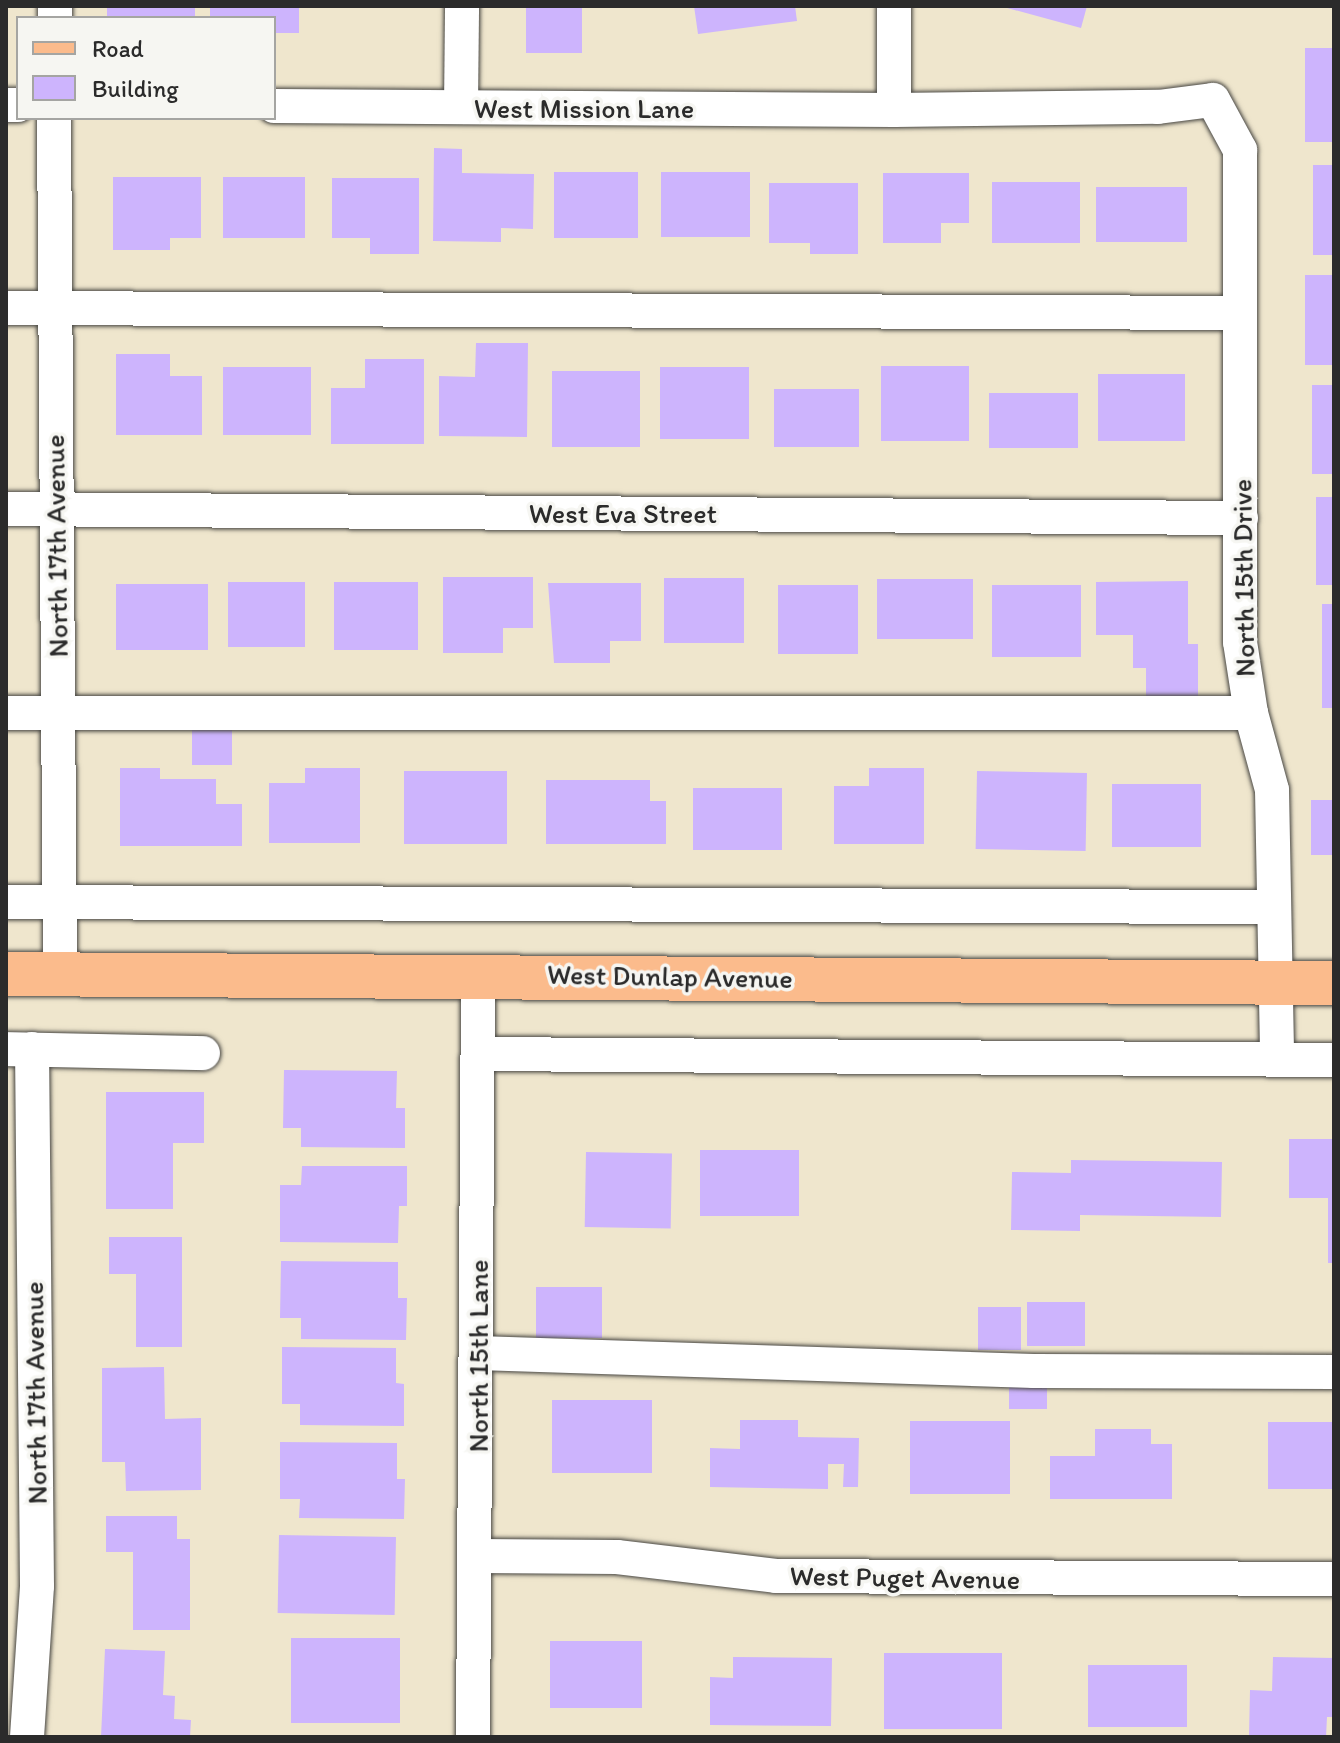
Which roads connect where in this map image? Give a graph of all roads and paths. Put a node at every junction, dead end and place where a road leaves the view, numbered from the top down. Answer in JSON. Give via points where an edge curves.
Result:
{"nodes":[{"id":1,"x":462,"y":6,"type":"edge"},
{"id":2,"x":894,"y":6,"type":"edge"},
{"id":3,"x":1213,"y":100,"type":"joint"},
{"id":4,"x":276,"y":106,"type":"edge"},
{"id":5,"x":461,"y":107,"type":"junction"},
{"id":6,"x":894,"y":110,"type":"junction"},
{"id":7,"x":54,"y":120,"type":"edge"},
{"id":8,"x":6,"y":308,"type":"edge"},
{"id":9,"x":55,"y":308,"type":"junction"},
{"id":10,"x":1240,"y":313,"type":"junction"},
{"id":11,"x":6,"y":509,"type":"edge"},
{"id":12,"x":55,"y":509,"type":"junction"},
{"id":13,"x":1241,"y":518,"type":"junction"},
{"id":14,"x":6,"y":713,"type":"edge"},
{"id":15,"x":1251,"y":713,"type":"junction"},
{"id":16,"x":58,"y":714,"type":"junction"},
{"id":17,"x":6,"y":902,"type":"edge"},
{"id":18,"x":59,"y":903,"type":"junction"},
{"id":19,"x":1274,"y":907,"type":"junction"},
{"id":20,"x":6,"y":974,"type":"edge"},
{"id":21,"x":60,"y":975,"type":"junction"},
{"id":22,"x":478,"y":975,"type":"junction"},
{"id":23,"x":1276,"y":983,"type":"junction"},
{"id":24,"x":1334,"y":983,"type":"edge"},
{"id":25,"x":19,"y":1049,"type":"edge"},
{"id":26,"x":203,"y":1053,"type":"dead end"},
{"id":27,"x":478,"y":1054,"type":"junction"},
{"id":28,"x":1277,"y":1060,"type":"junction"},
{"id":29,"x":1334,"y":1060,"type":"edge"},
{"id":30,"x":478,"y":1353,"type":"junction"},
{"id":31,"x":1334,"y":1372,"type":"edge"},
{"id":32,"x":477,"y":1556,"type":"junction"},
{"id":33,"x":1334,"y":1579,"type":"edge"},
{"id":34,"x":27,"y":1737,"type":"edge"},
{"id":35,"x":473,"y":1737,"type":"edge"}],
"edges":[{"from":1,"to":5,"type":"street"},
{"from":2,"to":6,"type":"street"},
{"from":3,"to":6,"type":"street","name":"West Mission Lane","via":[[1158,107]]},
{"from":3,"to":10,"type":"street","name":"North 15th Drive","via":[[1240,150]]},
{"from":4,"to":5,"type":"street","name":"West Mission Lane"},
{"from":5,"to":6,"type":"street","name":"West Mission Lane"},
{"from":7,"to":9,"type":"street","name":"North 17th Avenue"},
{"from":8,"to":9,"type":"street"},
{"from":9,"to":10,"type":"street"},
{"from":9,"to":12,"type":"street","name":"North 17th Avenue"},
{"from":10,"to":13,"type":"street","name":"North 15th Drive"},
{"from":11,"to":12,"type":"street","name":"West Eva Street"},
{"from":12,"to":13,"type":"street","name":"West Eva Street"},
{"from":12,"to":16,"type":"street","name":"North 17th Avenue"},
{"from":13,"to":15,"type":"street","name":"North 15th Drive","via":[[1240,642]]},
{"from":14,"to":16,"type":"street"},
{"from":15,"to":16,"type":"street"},
{"from":15,"to":19,"type":"street","name":"North 15th Drive","via":[[1272,790]]},
{"from":16,"to":18,"type":"street","name":"North 17th Avenue"},
{"from":17,"to":18,"type":"street"},
{"from":18,"to":19,"type":"street"},
{"from":18,"to":21,"type":"street","name":"North 17th Avenue"},
{"from":19,"to":23,"type":"street","name":"North 15th Drive"},
{"from":20,"to":21,"type":"main road","name":"West Dunlap Avenue"},
{"from":21,"to":22,"type":"main road","name":"West Dunlap Avenue"},
{"from":22,"to":23,"type":"main road","name":"West Dunlap Avenue"},
{"from":22,"to":27,"type":"street","name":"North 15th Lane"},
{"from":23,"to":24,"type":"main road","name":"West Dunlap Avenue"},
{"from":23,"to":28,"type":"street","name":"North 15th Drive"},
{"from":25,"to":26,"type":"street"},
{"from":25,"to":34,"type":"street","name":"North 17th Avenue","via":[[37,1586]]},
{"from":27,"to":28,"type":"street"},
{"from":27,"to":30,"type":"street","name":"North 15th Lane"},
{"from":28,"to":29,"type":"street"},
{"from":30,"to":31,"type":"street","via":[[1034,1371]]},
{"from":30,"to":32,"type":"street","name":"North 15th Lane"},
{"from":32,"to":33,"type":"street","name":"West Puget Avenue","via":[[617,1557],[776,1576]]},
{"from":32,"to":35,"type":"street","name":"North 15th Lane"}]}
